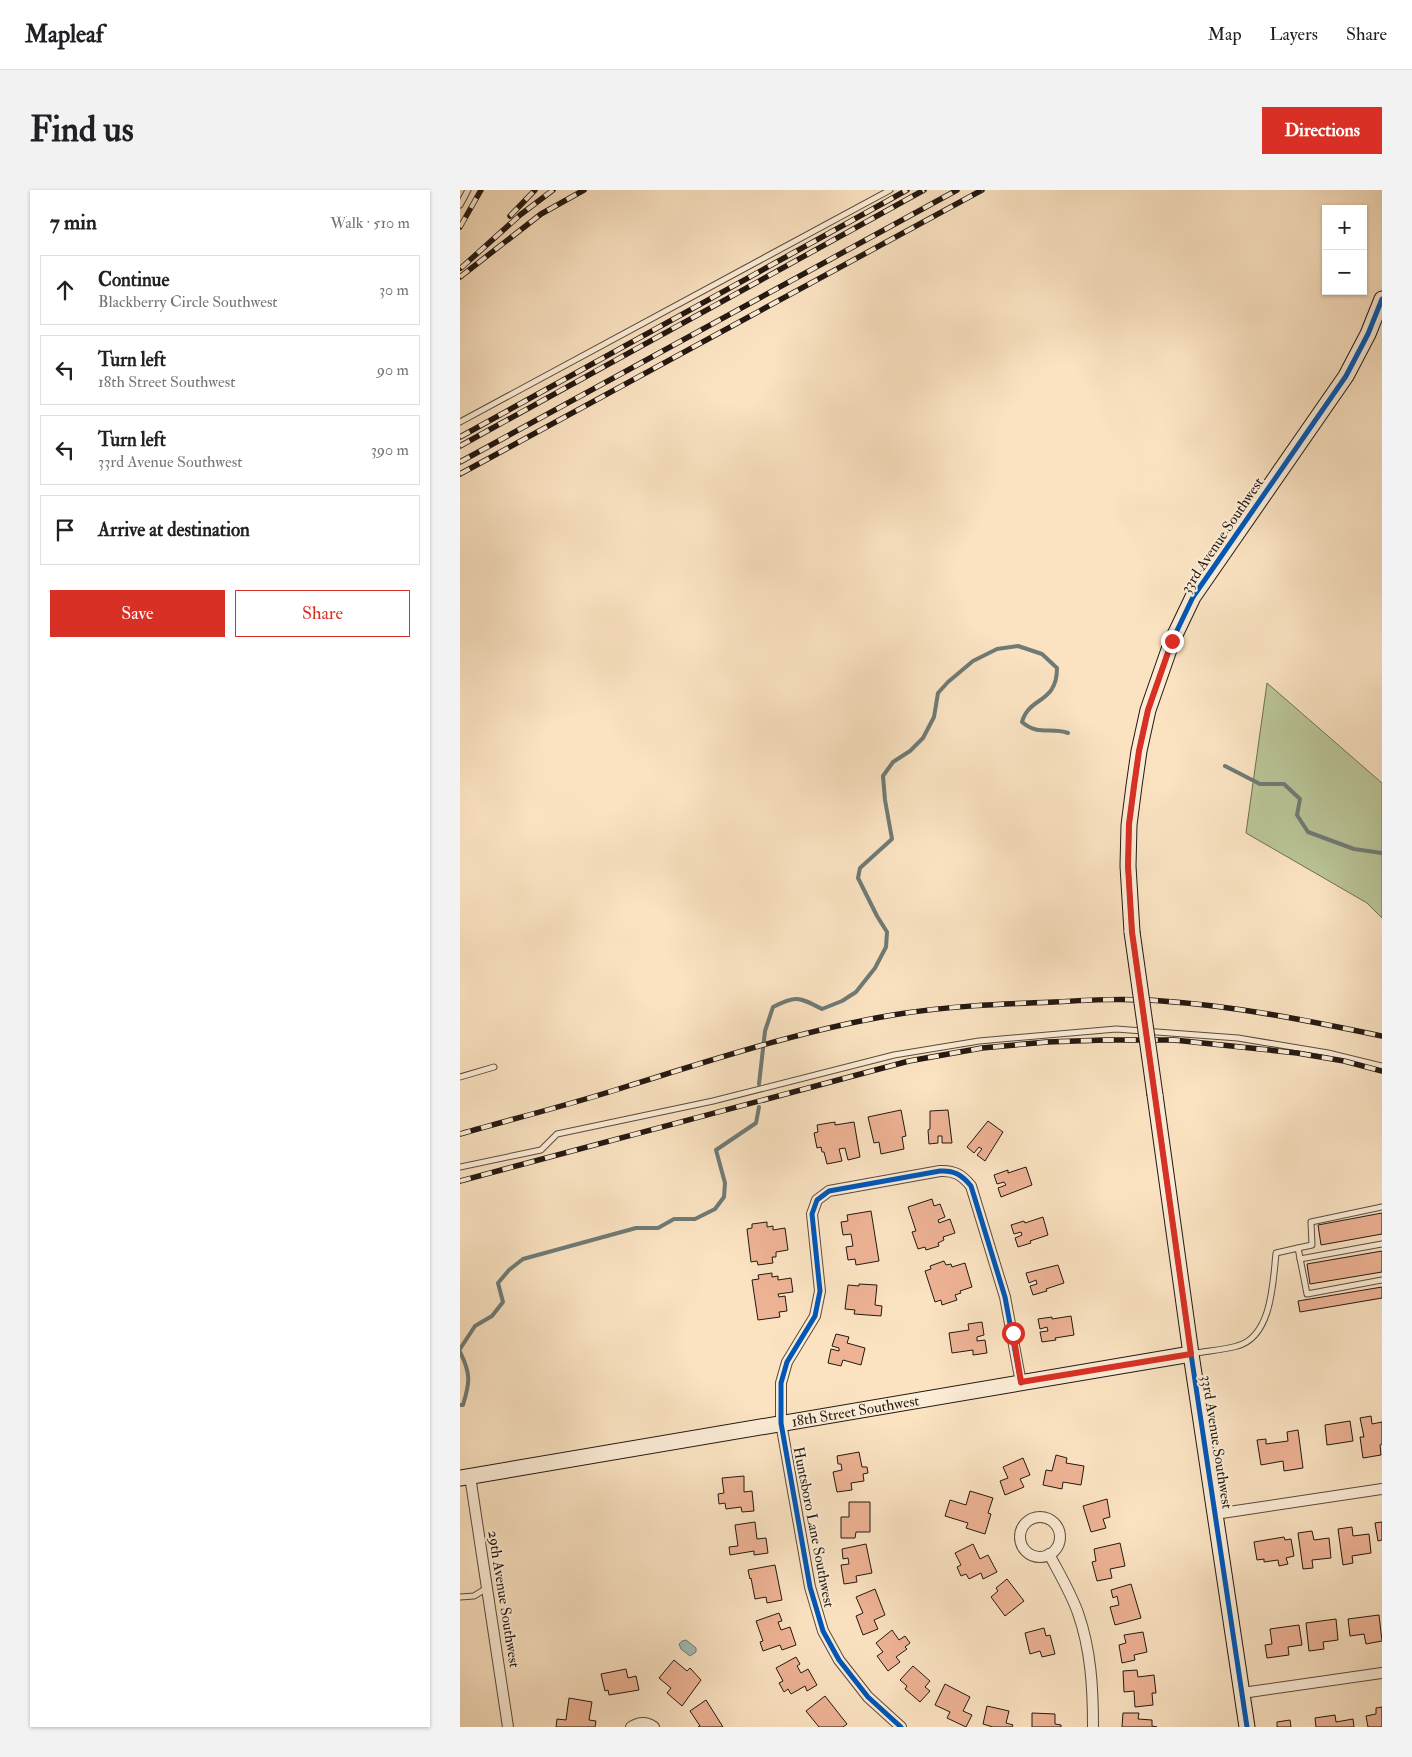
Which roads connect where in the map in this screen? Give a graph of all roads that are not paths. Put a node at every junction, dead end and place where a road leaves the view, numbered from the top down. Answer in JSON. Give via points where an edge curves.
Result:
{"nodes":[{"id":1,"x":468,"y":190,"type":"edge"},
{"id":2,"x":890,"y":190,"type":"edge"},
{"id":3,"x":460,"y":205,"type":"edge"},
{"id":4,"x":1382,"y":299,"type":"edge"},
{"id":5,"x":460,"y":422,"type":"edge"},
{"id":6,"x":1382,"y":1066,"type":"edge"},
{"id":7,"x":494,"y":1067,"type":"dead end"},
{"id":8,"x":460,"y":1077,"type":"edge"},
{"id":9,"x":460,"y":1167,"type":"edge"},
{"id":10,"x":1382,"y":1207,"type":"edge"},
{"id":11,"x":1382,"y":1244,"type":"edge"},
{"id":12,"x":1298,"y":1248,"type":"junction"},
{"id":13,"x":1300,"y":1259,"type":"junction"},
{"id":14,"x":1382,"y":1280,"type":"edge"},
{"id":15,"x":1191,"y":1354,"type":"junction"},
{"id":16,"x":1021,"y":1382,"type":"junction"},
{"id":17,"x":781,"y":1423,"type":"junction"},
{"id":18,"x":465,"y":1477,"type":"edge"},
{"id":19,"x":1382,"y":1489,"type":"edge"},
{"id":20,"x":1215,"y":1514,"type":"junction"},
{"id":21,"x":1049,"y":1554,"type":"dead end"},
{"id":22,"x":487,"y":1588,"type":"junction"},
{"id":23,"x":460,"y":1597,"type":"edge"},
{"id":24,"x":1382,"y":1673,"type":"edge"},
{"id":25,"x":1242,"y":1693,"type":"junction"},
{"id":26,"x":508,"y":1727,"type":"edge"},
{"id":27,"x":631,"y":1727,"type":"edge"},
{"id":28,"x":654,"y":1727,"type":"edge"},
{"id":29,"x":901,"y":1727,"type":"edge"},
{"id":30,"x":1093,"y":1727,"type":"edge"},
{"id":31,"x":1247,"y":1727,"type":"edge"}],
"edges":[{"from":1,"to":3,"type":"lane"},
{"from":2,"to":5,"type":"lane"},
{"from":4,"to":15,"type":"street","name":"33rd Avenue Southwest","bridge":true,"via":[[1346,376],[1193,597],[1172,641],[1148,710],[1139,751],[1129,824],[1132,932]]},
{"from":6,"to":9,"type":"lane","via":[[1238,1038],[1116,1029],[980,1041],[894,1055],[713,1101],[556,1134],[541,1150]]},
{"from":7,"to":8,"type":"lane"},
{"from":10,"to":12,"type":"lane","via":[[1311,1222],[1312,1245]]},
{"from":11,"to":13,"type":"lane"},
{"from":12,"to":13,"type":"lane"},
{"from":12,"to":15,"type":"lane","via":[[1276,1253],[1271,1302],[1256,1335],[1239,1346]]},
{"from":13,"to":14,"type":"lane","via":[[1307,1294]]},
{"from":15,"to":16,"type":"street","name":"18th Street Southwest"},
{"from":15,"to":20,"type":"street","name":"33rd Avenue Southwest"},
{"from":16,"to":17,"type":"street","name":"18th Street Southwest"},
{"from":16,"to":17,"type":"street","name":"Huntsboro Lane Southwest","via":[[1005,1297],[971,1186],[951,1170],[940,1171],[829,1191],[817,1200],[812,1214],[820,1291],[815,1316],[787,1362],[781,1383]]},
{"from":17,"to":18,"type":"street","name":"18th Street Southwest"},
{"from":17,"to":29,"type":"street","name":"Huntsboro Lane Southwest","via":[[810,1587],[823,1631],[839,1660],[868,1697]]},
{"from":18,"to":22,"type":"street","name":"29th Avenue Southwest"},
{"from":19,"to":20,"type":"street"},
{"from":20,"to":25,"type":"street","name":"33rd Avenue Southwest"},
{"from":21,"to":30,"type":"street","via":[[1078,1612],[1088,1649]]},
{"from":22,"to":23,"type":"lane","via":[[474,1596]]},
{"from":22,"to":26,"type":"street","name":"29th Avenue Southwest"},
{"from":24,"to":25,"type":"street"},
{"from":25,"to":31,"type":"street","name":"33rd Avenue Southwest"},
{"from":27,"to":28,"type":"street","via":[[647,1723]]}]}
